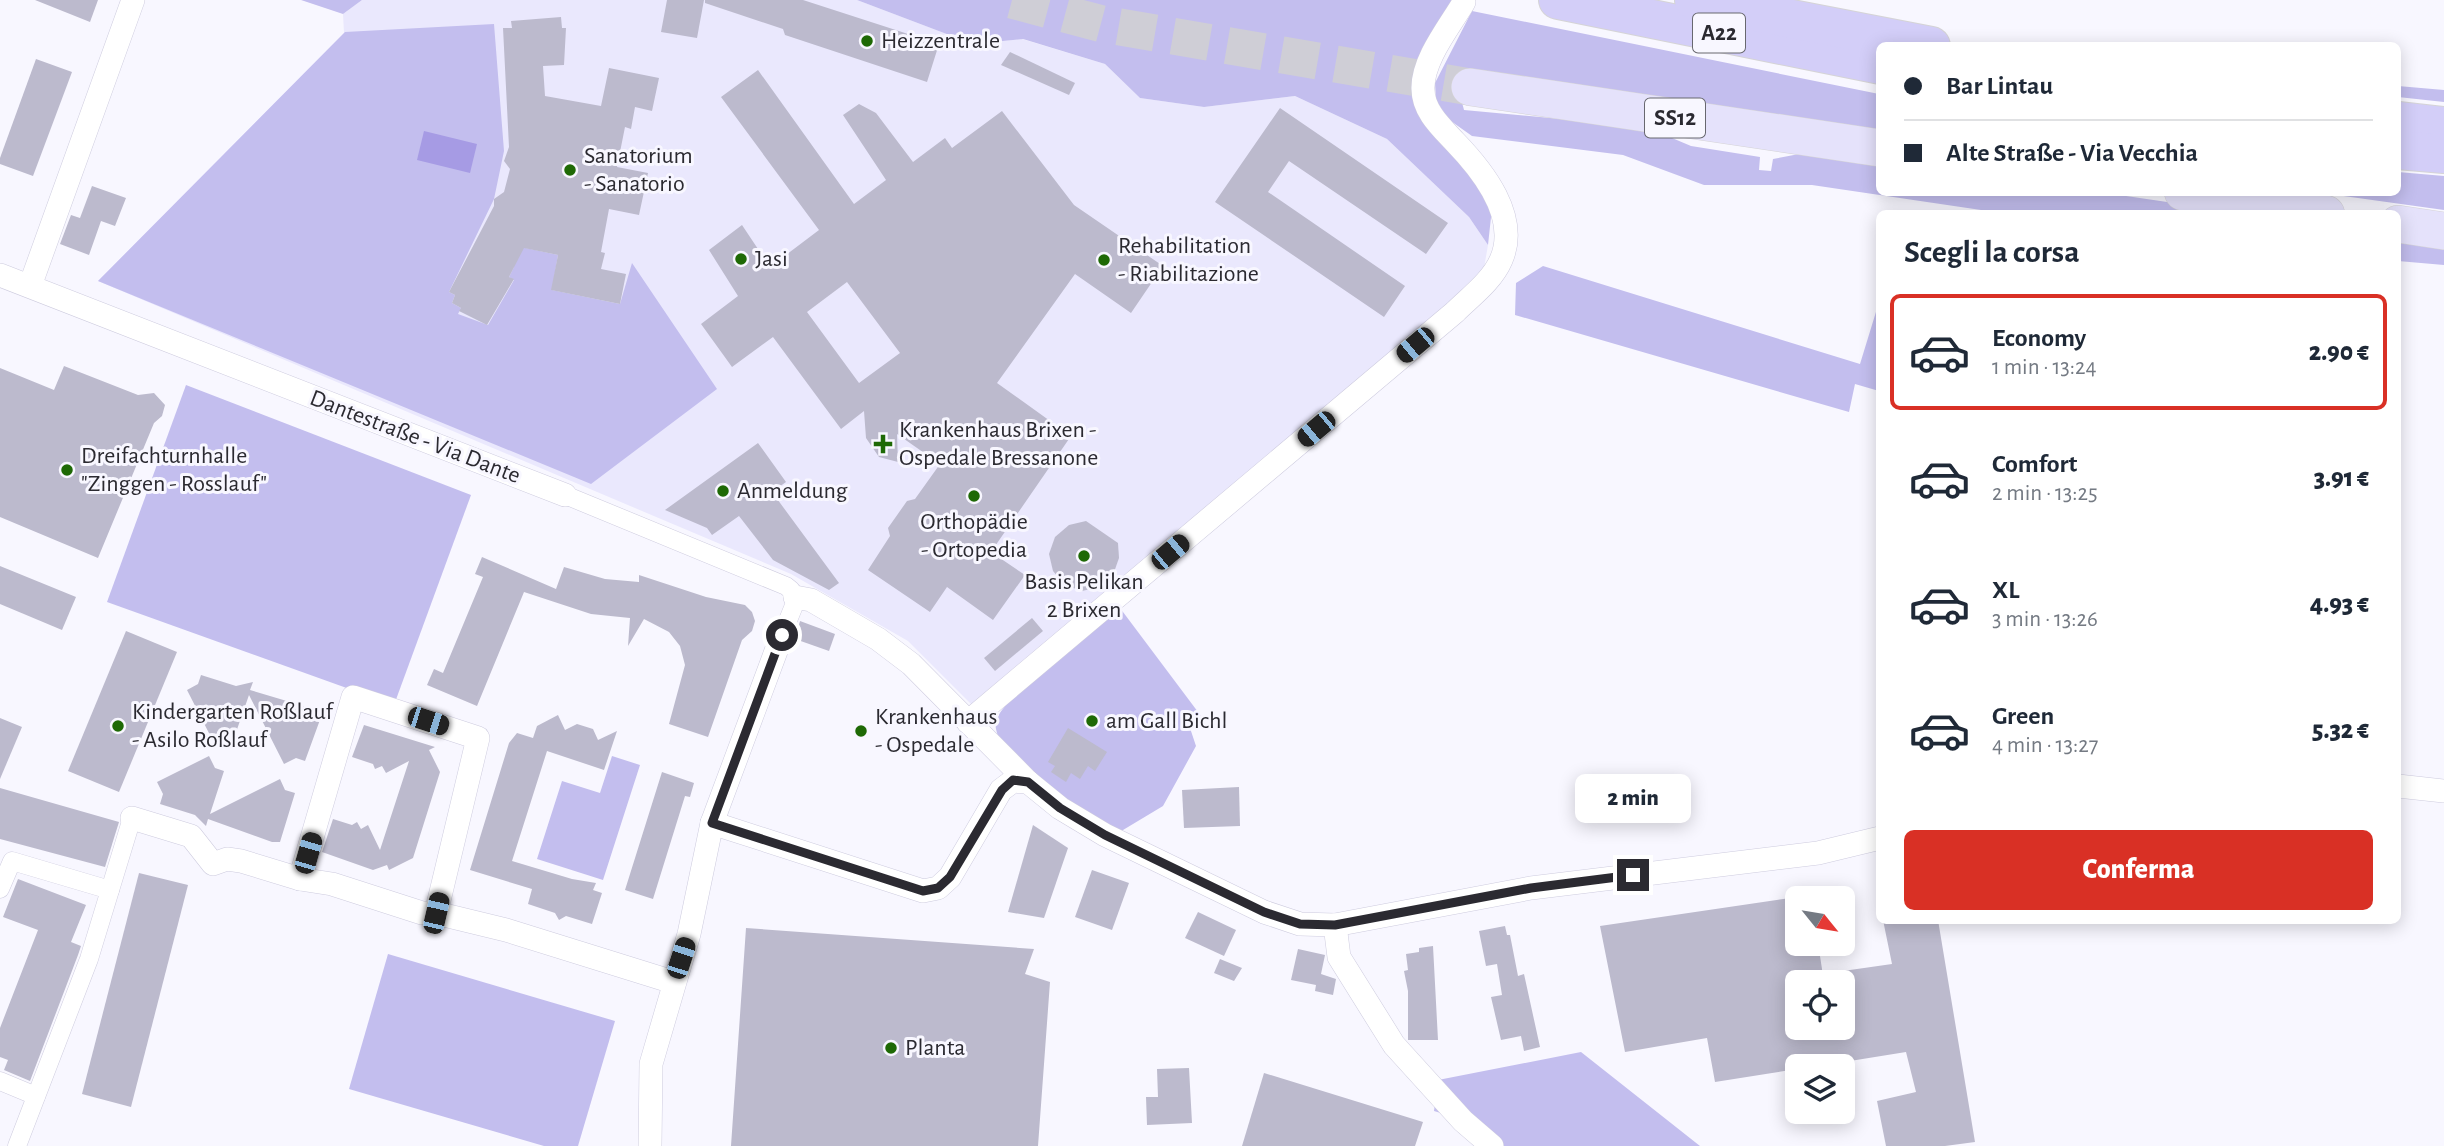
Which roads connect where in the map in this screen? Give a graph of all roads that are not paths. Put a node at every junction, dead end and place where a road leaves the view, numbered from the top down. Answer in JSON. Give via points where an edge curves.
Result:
{"nodes":[{"id":1,"x":133,"y":0,"type":"edge"},
{"id":2,"x":1558,"y":0,"type":"edge"},
{"id":3,"x":1694,"y":0,"type":"edge"},
{"id":4,"x":1464,"y":2,"type":"dead end"},
{"id":5,"x":1910,"y":42,"type":"edge"},
{"id":6,"x":1876,"y":64,"type":"edge"},
{"id":7,"x":1469,"y":87,"type":"tunnel mouth"},
{"id":8,"x":2401,"y":121,"type":"edge"},
{"id":9,"x":2444,"y":126,"type":"edge"},
{"id":10,"x":1876,"y":147,"type":"edge"},
{"id":11,"x":2401,"y":150,"type":"edge"},
{"id":12,"x":2444,"y":154,"type":"edge"},
{"id":13,"x":2209,"y":196,"type":"edge"},
{"id":14,"x":2300,"y":210,"type":"edge"},
{"id":15,"x":2401,"y":224,"type":"edge"},
{"id":16,"x":2444,"y":231,"type":"edge"},
{"id":17,"x":0,"y":275,"type":"edge"},
{"id":18,"x":30,"y":286,"type":"junction"},
{"id":19,"x":565,"y":495,"type":"joint"},
{"id":20,"x":795,"y":597,"type":"junction"},
{"id":21,"x":782,"y":635,"type":"joint"},
{"id":22,"x":968,"y":723,"type":"junction"},
{"id":23,"x":1028,"y":782,"type":"junction"},
{"id":24,"x":2401,"y":786,"type":"edge"},
{"id":25,"x":2444,"y":792,"type":"edge"},
{"id":26,"x":132,"y":818,"type":"joint"},
{"id":27,"x":712,"y":823,"type":"junction"},
{"id":28,"x":1876,"y":839,"type":"edge"},
{"id":29,"x":300,"y":880,"type":"junction"},
{"id":30,"x":1,"y":883,"type":"edge"},
{"id":31,"x":110,"y":890,"type":"junction"},
{"id":32,"x":436,"y":913,"type":"junction"},
{"id":33,"x":1335,"y":925,"type":"junction"},
{"id":34,"x":673,"y":982,"type":"junction"},
{"id":35,"x":0,"y":1081,"type":"edge"},
{"id":36,"x":36,"y":1109,"type":"junction"},
{"id":37,"x":17,"y":1146,"type":"edge"},
{"id":38,"x":650,"y":1146,"type":"edge"},
{"id":39,"x":1492,"y":1146,"type":"edge"}],
"edges":[{"from":1,"to":18,"type":"street"},
{"from":2,"to":6,"type":"highway","number":"A22"},
{"from":3,"to":5,"type":"highway","number":"A22"},
{"from":4,"to":22,"type":"street","via":[[1429,64],[1422,87],[1436,122],[1491,184],[1503,216],[1501,261],[1455,312]]},
{"from":7,"to":10,"type":"main road","number":"SS12"},
{"from":8,"to":9,"type":"highway"},
{"from":11,"to":12,"type":"highway"},
{"from":13,"to":14,"type":"main road"},
{"from":15,"to":16,"type":"main road"},
{"from":17,"to":18,"type":"street","name":"Dantestraße - Via Dante"},
{"from":18,"to":19,"type":"street","name":"Dantestraße - Via Dante"},
{"from":19,"to":20,"type":"street","name":"Dantestraße - Via Dante","via":[[780,583]]},
{"from":20,"to":21,"type":"street"},
{"from":20,"to":22,"type":"street","via":[[811,600],[877,639],[911,664]]},
{"from":21,"to":27,"type":"street"},
{"from":22,"to":23,"type":"street"},
{"from":23,"to":27,"type":"street","via":[[1013,780],[1002,790],[950,877],[938,888],[923,891]]},
{"from":23,"to":33,"type":"street","via":[[1105,835],[1264,912],[1300,924]]},
{"from":24,"to":25,"type":"street"},
{"from":26,"to":29,"type":"street","via":[[191,836],[213,864],[241,861]]},
{"from":26,"to":31,"type":"street"},
{"from":27,"to":34,"type":"street","via":[[689,934]]},
{"from":28,"to":33,"type":"street","via":[[1818,853],[1531,888]]},
{"from":29,"to":32,"type":"street","via":[[332,884],[422,913]]},
{"from":29,"to":32,"type":"street","via":[[353,697],[478,738]]},
{"from":30,"to":31,"type":"street","via":[[12,860]]},
{"from":31,"to":36,"type":"street"},
{"from":32,"to":34,"type":"street"},
{"from":33,"to":39,"type":"street","via":[[1339,957],[1394,1045]]},
{"from":34,"to":38,"type":"street","via":[[651,1064]]},
{"from":35,"to":36,"type":"street"},
{"from":36,"to":37,"type":"street"}]}
